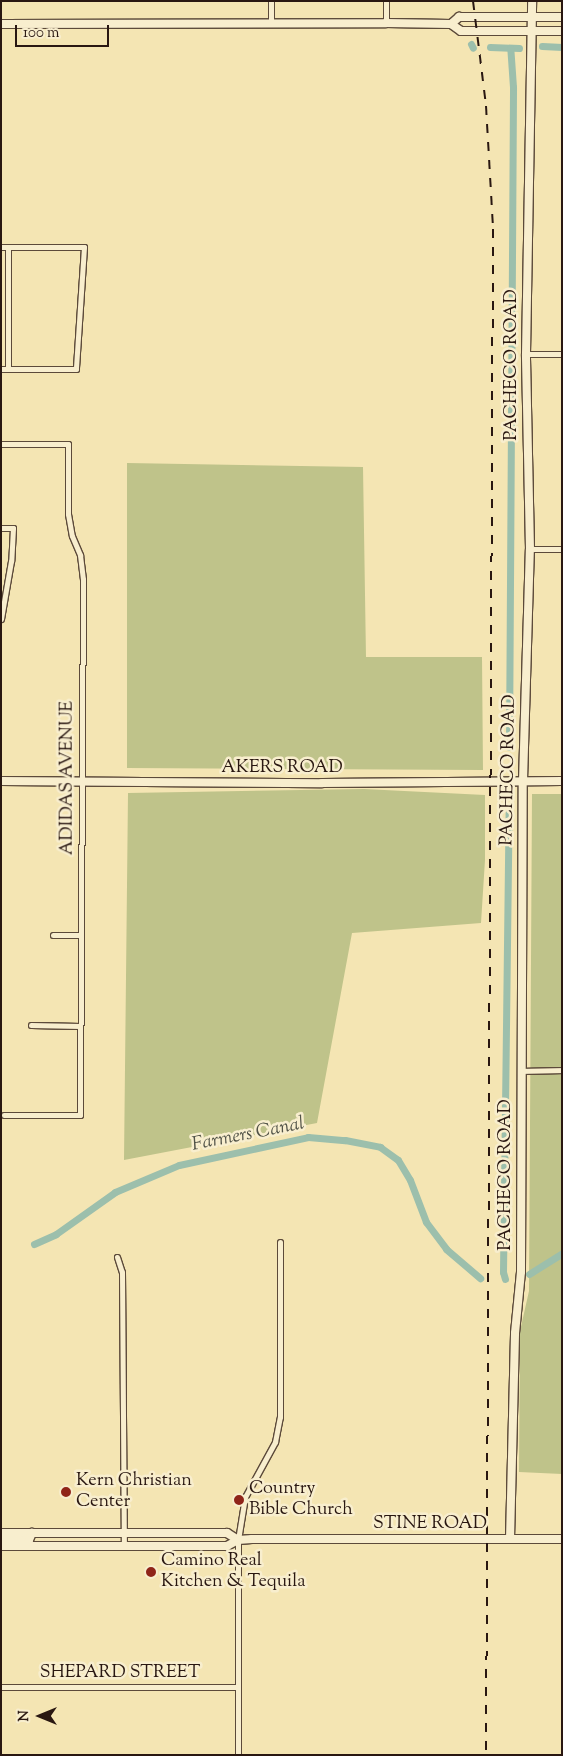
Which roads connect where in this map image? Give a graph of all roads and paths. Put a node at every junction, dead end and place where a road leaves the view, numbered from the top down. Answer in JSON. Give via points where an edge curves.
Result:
{"nodes":[{"id":1,"x":271,"y":1,"type":"edge"},
{"id":2,"x":386,"y":1,"type":"edge"},
{"id":3,"x":532,"y":1,"type":"edge"},
{"id":4,"x":531,"y":16,"type":"junction"},
{"id":5,"x":562,"y":17,"type":"edge"},
{"id":6,"x":271,"y":23,"type":"junction"},
{"id":7,"x":386,"y":23,"type":"junction"},
{"id":8,"x":1,"y":24,"type":"edge"},
{"id":9,"x":450,"y":24,"type":"junction"},
{"id":10,"x":531,"y":30,"type":"junction"},
{"id":11,"x":562,"y":31,"type":"edge"},
{"id":12,"x":1,"y":247,"type":"edge"},
{"id":13,"x":8,"y":247,"type":"junction"},
{"id":14,"x":526,"y":354,"type":"junction"},
{"id":15,"x":562,"y":354,"type":"edge"},
{"id":16,"x":1,"y":369,"type":"edge"},
{"id":17,"x":8,"y":369,"type":"junction"},
{"id":18,"x":1,"y":444,"type":"edge"},
{"id":19,"x":1,"y":528,"type":"edge"},
{"id":20,"x":530,"y":548,"type":"junction"},
{"id":21,"x":562,"y":548,"type":"edge"},
{"id":22,"x":2,"y":615,"type":"edge"},
{"id":23,"x":1,"y":781,"type":"edge"},
{"id":24,"x":82,"y":781,"type":"junction"},
{"id":25,"x":524,"y":781,"type":"junction"},
{"id":26,"x":562,"y":781,"type":"edge"},
{"id":27,"x":53,"y":935,"type":"dead end"},
{"id":28,"x":81,"y":935,"type":"junction"},
{"id":29,"x":31,"y":1025,"type":"dead end"},
{"id":30,"x":80,"y":1026,"type":"junction"},
{"id":31,"x":562,"y":1070,"type":"edge"},
{"id":32,"x":521,"y":1071,"type":"junction"},
{"id":33,"x":4,"y":1115,"type":"dead end"},
{"id":34,"x":280,"y":1242,"type":"dead end"},
{"id":35,"x":118,"y":1257,"type":"dead end"},
{"id":36,"x":1,"y":1533,"type":"edge"},
{"id":37,"x":32,"y":1533,"type":"junction"},
{"id":38,"x":124,"y":1534,"type":"junction"},
{"id":39,"x":510,"y":1539,"type":"junction"},
{"id":40,"x":562,"y":1539,"type":"edge"},
{"id":41,"x":238,"y":1540,"type":"junction"},
{"id":42,"x":1,"y":1541,"type":"edge"},
{"id":43,"x":1,"y":1546,"type":"edge"},
{"id":44,"x":124,"y":1547,"type":"junction"},
{"id":45,"x":1,"y":1687,"type":"edge"},
{"id":46,"x":238,"y":1687,"type":"junction"},
{"id":47,"x":238,"y":1755,"type":"edge"}],
"edges":[{"from":1,"to":6,"type":"street"},
{"from":2,"to":7,"type":"street"},
{"from":3,"to":4,"type":"street","name":"PACHECO ROAD"},
{"from":4,"to":5,"type":"street"},
{"from":4,"to":9,"type":"street","via":[[459,17]]},
{"from":4,"to":10,"type":"street","name":"PACHECO ROAD"},
{"from":6,"to":7,"type":"street"},
{"from":6,"to":8,"type":"street"},
{"from":7,"to":9,"type":"street"},
{"from":9,"to":10,"type":"street","via":[[461,31]]},
{"from":10,"to":11,"type":"street"},
{"from":10,"to":14,"type":"street","name":"PACHECO ROAD"},
{"from":12,"to":13,"type":"street"},
{"from":13,"to":17,"type":"street"},
{"from":13,"to":17,"type":"street","via":[[84,247],[76,369]]},
{"from":14,"to":15,"type":"street"},
{"from":14,"to":20,"type":"street","name":"PACHECO ROAD"},
{"from":16,"to":17,"type":"street"},
{"from":18,"to":24,"type":"street","name":"ADIDAS AVENUE","via":[[68,444],[68,514],[83,579]]},
{"from":19,"to":22,"type":"street","via":[[13,528]]},
{"from":20,"to":21,"type":"street"},
{"from":20,"to":25,"type":"street","name":"PACHECO ROAD"},
{"from":23,"to":24,"type":"street","name":"AKERS ROAD"},
{"from":24,"to":25,"type":"street","name":"AKERS ROAD"},
{"from":24,"to":28,"type":"street","name":"ADIDAS AVENUE"},
{"from":25,"to":26,"type":"street","name":"AKERS ROAD"},
{"from":25,"to":32,"type":"street","name":"PACHECO ROAD"},
{"from":27,"to":28,"type":"street"},
{"from":28,"to":30,"type":"street","name":"ADIDAS AVENUE"},
{"from":29,"to":30,"type":"street"},
{"from":30,"to":33,"type":"street","name":"ADIDAS AVENUE","via":[[80,1115]]},
{"from":31,"to":32,"type":"street"},
{"from":32,"to":39,"type":"street","name":"PACHECO ROAD","via":[[521,1272],[515,1333]]},
{"from":34,"to":41,"type":"street","via":[[279,1429],[270,1453],[245,1497]]},
{"from":35,"to":38,"type":"street","via":[[122,1272]]},
{"from":36,"to":37,"type":"street","name":"STINE ROAD"},
{"from":37,"to":38,"type":"street","name":"STINE ROAD"},
{"from":37,"to":42,"type":"street","via":[[29,1540]]},
{"from":38,"to":41,"type":"street","name":"STINE ROAD","via":[[227,1533]]},
{"from":38,"to":44,"type":"street"},
{"from":39,"to":40,"type":"street","name":"STINE ROAD"},
{"from":39,"to":41,"type":"street","name":"STINE ROAD"},
{"from":41,"to":44,"type":"street","name":"STINE ROAD","via":[[227,1546]]},
{"from":41,"to":46,"type":"street"},
{"from":43,"to":44,"type":"street","name":"STINE ROAD"},
{"from":45,"to":46,"type":"street","name":"SHEPARD STREET"},
{"from":46,"to":47,"type":"street"}]}
